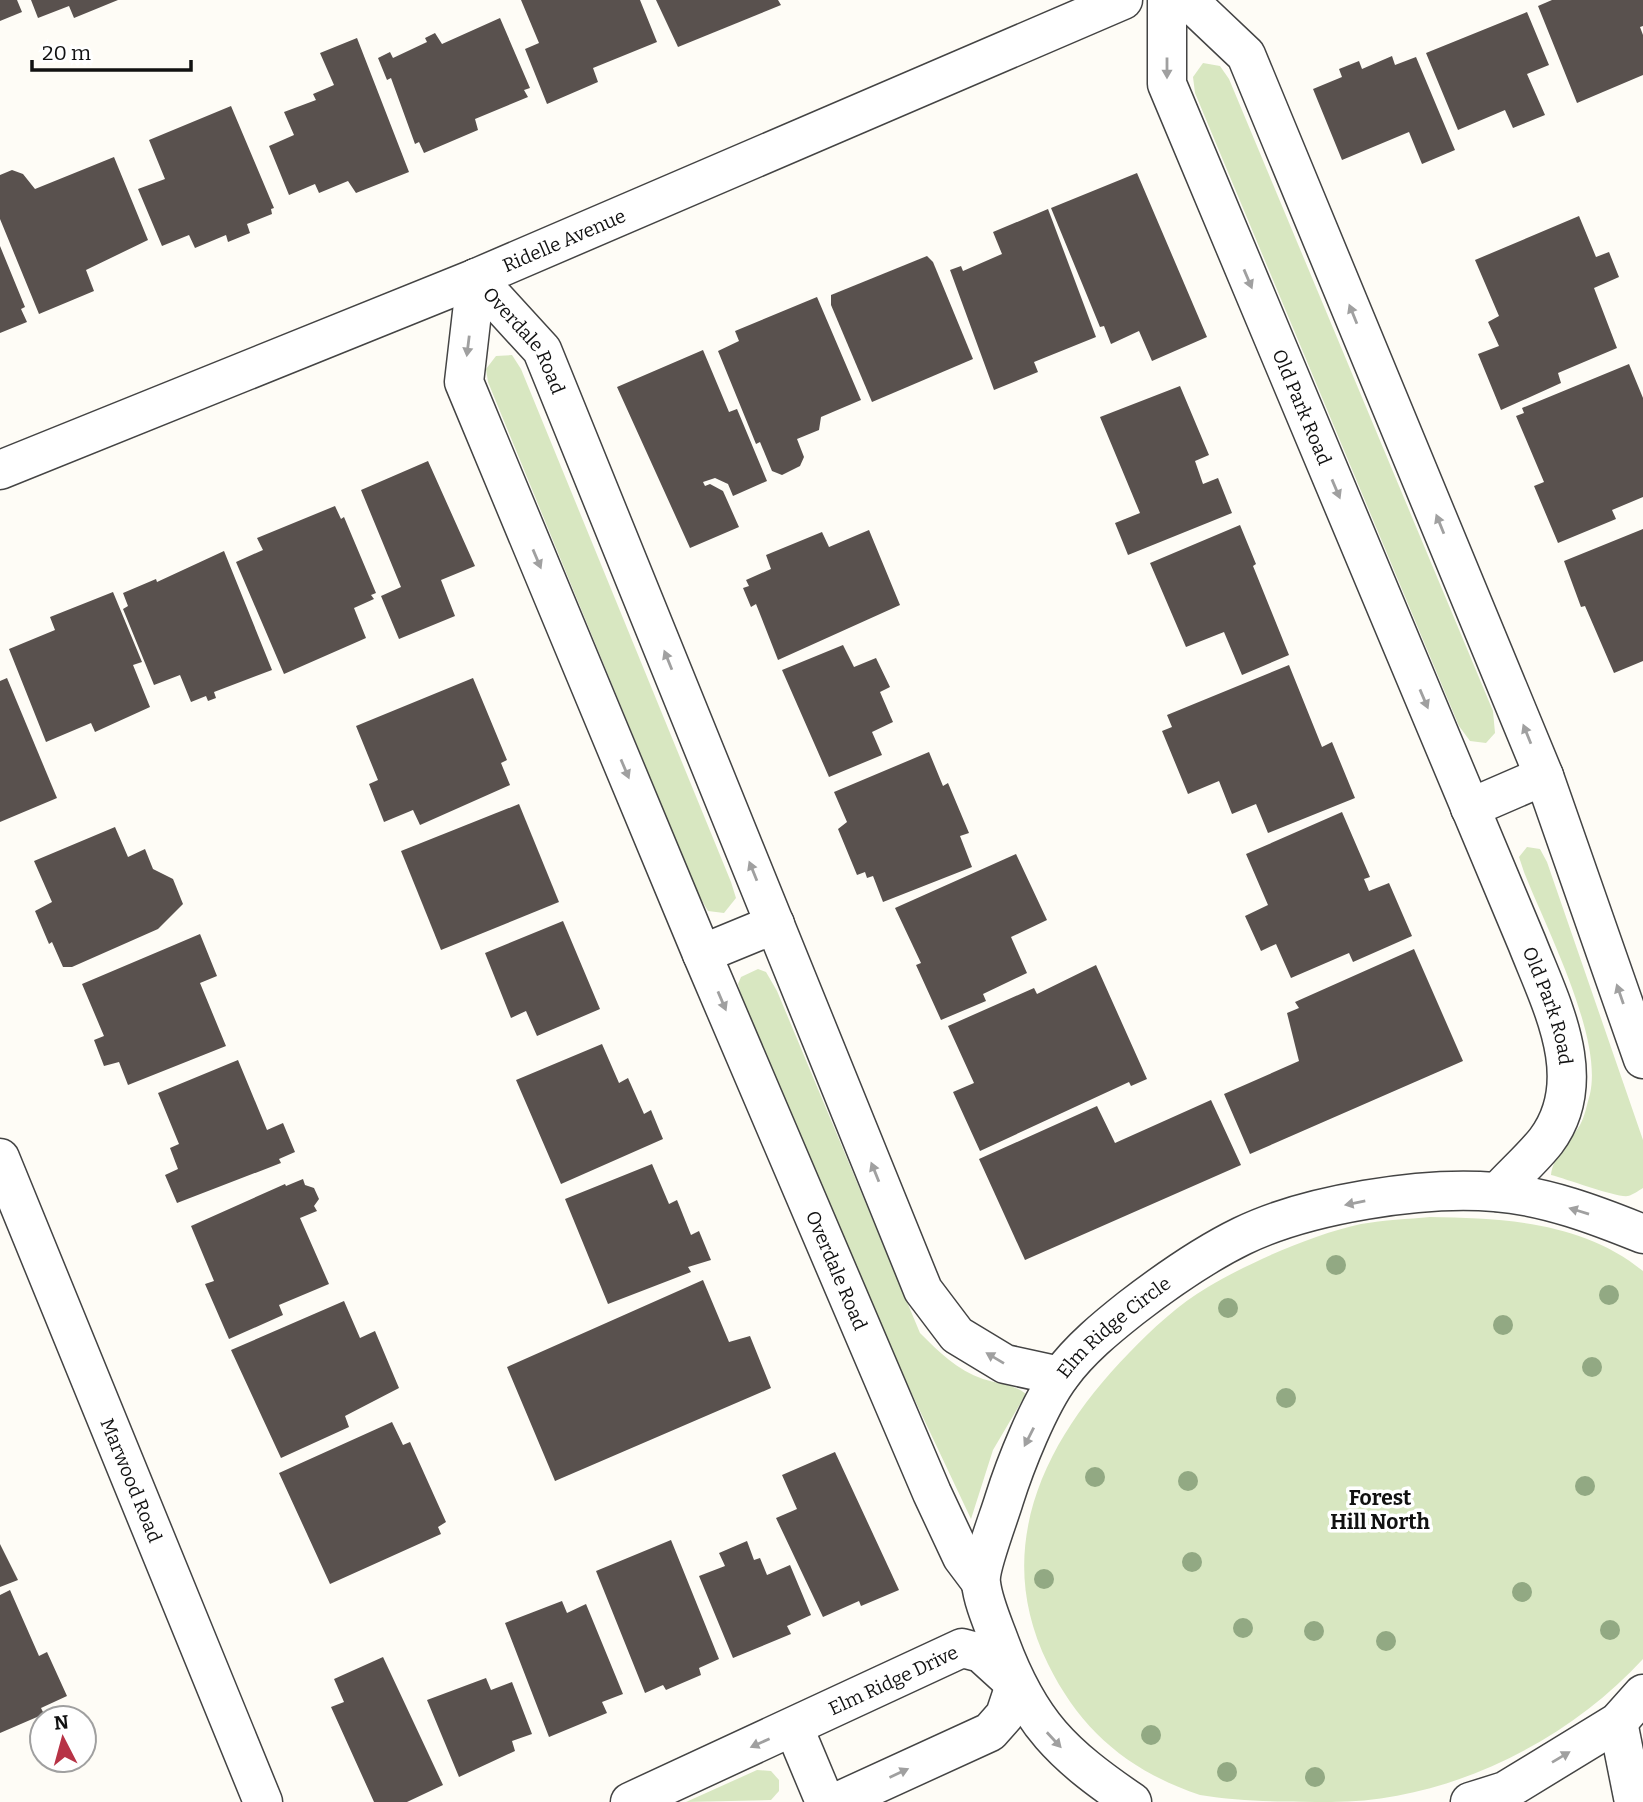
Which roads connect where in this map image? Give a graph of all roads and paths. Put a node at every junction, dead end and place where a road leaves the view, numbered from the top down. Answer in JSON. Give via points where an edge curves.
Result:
{"nodes":[{"id":1,"x":1123,"y":0,"type":"edge"},
{"id":2,"x":1167,"y":0,"type":"edge"},
{"id":3,"x":1188,"y":0,"type":"edge"},
{"id":4,"x":476,"y":278,"type":"junction"},
{"id":5,"x":0,"y":470,"type":"edge"},
{"id":6,"x":1544,"y":776,"type":"junction"},
{"id":7,"x":1470,"y":808,"type":"junction"},
{"id":8,"x":775,"y":924,"type":"junction"},
{"id":9,"x":702,"y":954,"type":"junction"},
{"id":10,"x":1643,"y":1059,"type":"edge"},
{"id":11,"x":0,"y":1158,"type":"edge"},
{"id":12,"x":1498,"y":1192,"type":"junction"},
{"id":13,"x":1643,"y":1234,"type":"edge"},
{"id":14,"x":1060,"y":1376,"type":"junction"},
{"id":15,"x":980,"y":1581,"type":"junction"},
{"id":16,"x":1015,"y":1685,"type":"junction"},
{"id":17,"x":1643,"y":1694,"type":"edge"},
{"id":18,"x":1618,"y":1723,"type":"junction"},
{"id":19,"x":794,"y":1728,"type":"junction"},
{"id":20,"x":1496,"y":1798,"type":"edge"},
{"id":21,"x":262,"y":1802,"type":"edge"},
{"id":22,"x":630,"y":1802,"type":"edge"},
{"id":23,"x":825,"y":1802,"type":"edge"},
{"id":24,"x":837,"y":1802,"type":"edge"},
{"id":25,"x":1132,"y":1802,"type":"edge"},
{"id":26,"x":1634,"y":1802,"type":"edge"}],
"edges":[{"from":1,"to":4,"type":"street","name":"Ridelle Avenue"},
{"from":2,"to":7,"type":"street","name":"Old Park Road","one_way":true,"via":[[1167,84]]},
{"from":6,"to":3,"type":"street","one_way":true,"via":[[1245,55]]},
{"from":4,"to":5,"type":"street","name":"Ridelle Avenue"},
{"from":8,"to":4,"type":"street","name":"Overdale Road","one_way":true,"via":[[542,350]]},
{"from":4,"to":9,"type":"street","name":"Overdale Road","one_way":true,"via":[[464,382]]},
{"from":6,"to":7,"type":"street"},
{"from":10,"to":6,"type":"street","one_way":true},
{"from":7,"to":12,"type":"street","name":"Old Park Road","via":[[1551,1003],[1566,1052],[1566,1096],[1547,1140]]},
{"from":8,"to":9,"type":"street"},
{"from":14,"to":8,"type":"street","name":"Overdale Road","one_way":true,"via":[[1005,1364],[957,1335],[923,1290]]},
{"from":9,"to":15,"type":"street","name":"Overdale Road","one_way":true,"via":[[932,1493],[962,1557]]},
{"from":11,"to":21,"type":"street","name":"Marwood Road"},
{"from":13,"to":12,"type":"street","name":"Elm Ridge Circle","one_way":true,"via":[[1574,1209]]},
{"from":12,"to":14,"type":"street","name":"Elm Ridge Circle","one_way":true,"via":[[1427,1191],[1382,1198],[1285,1220],[1243,1235],[1110,1324]]},
{"from":14,"to":15,"type":"street","name":"Elm Ridge Circle","one_way":true,"via":[[1015,1465]]},
{"from":15,"to":16,"type":"street"},
{"from":16,"to":19,"type":"street","name":"Elm Ridge Drive","via":[[981,1653],[962,1648]]},
{"from":24,"to":16,"type":"street","one_way":true,"via":[[990,1732],[1005,1715]]},
{"from":16,"to":25,"type":"street","one_way":true,"via":[[1052,1740]]},
{"from":17,"to":18,"type":"street"},
{"from":20,"to":18,"type":"street","one_way":true},
{"from":18,"to":26,"type":"street"},
{"from":19,"to":22,"type":"street","name":"Elm Ridge Drive","one_way":true},
{"from":19,"to":23,"type":"street"}]}
